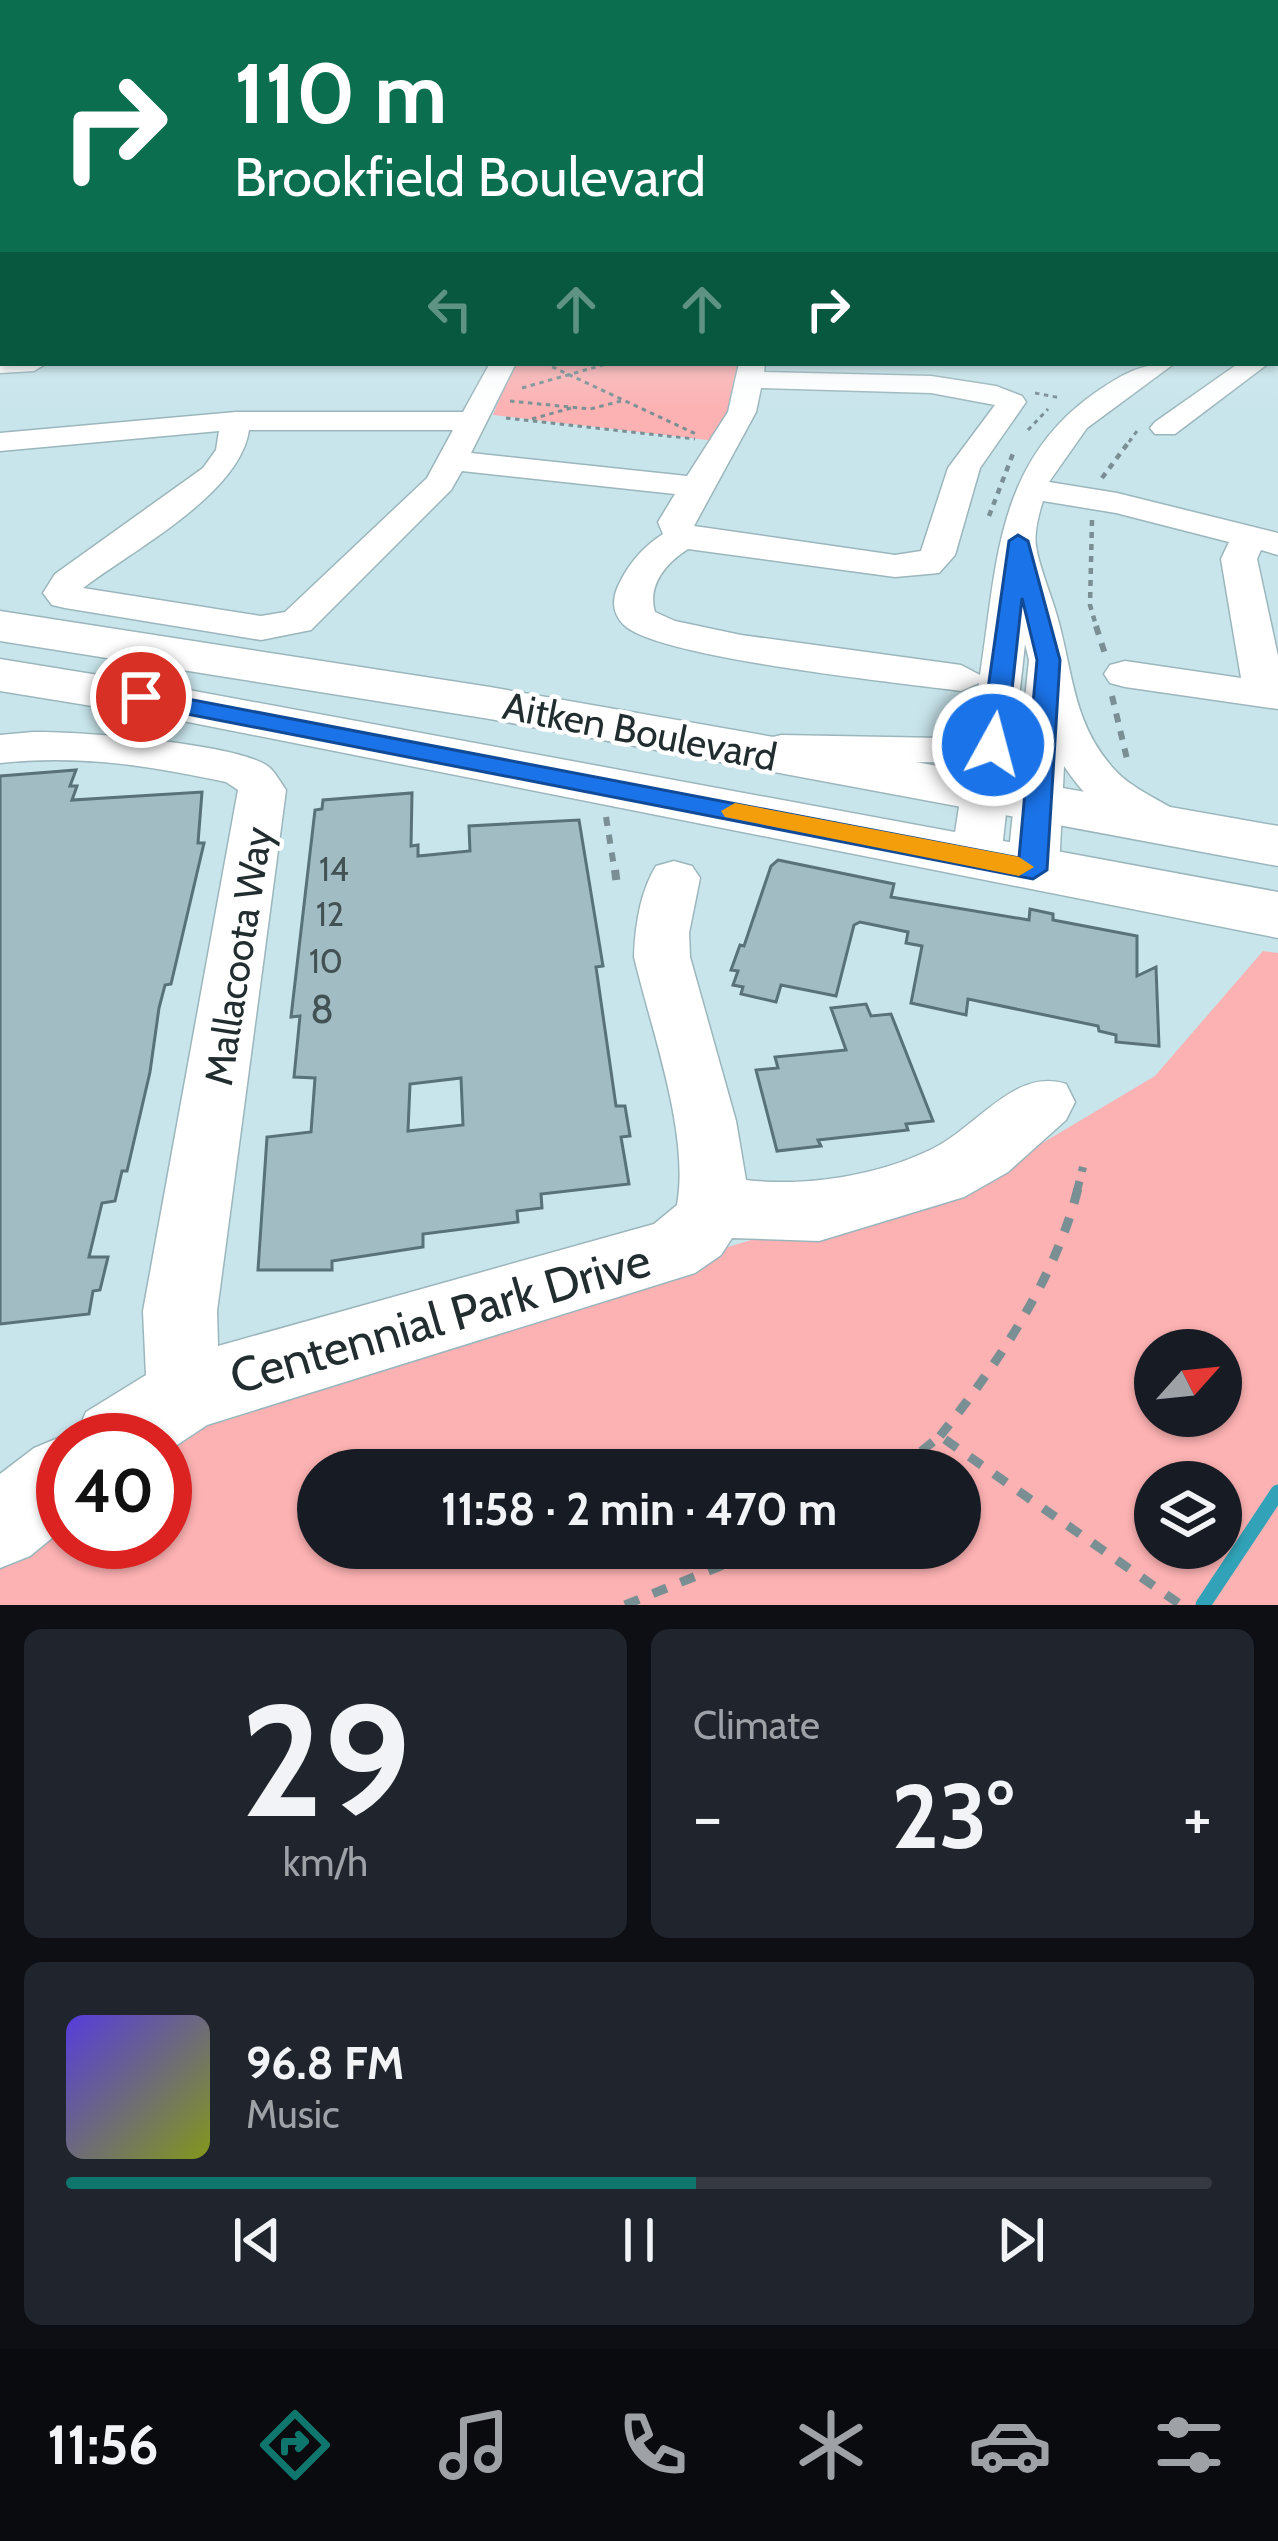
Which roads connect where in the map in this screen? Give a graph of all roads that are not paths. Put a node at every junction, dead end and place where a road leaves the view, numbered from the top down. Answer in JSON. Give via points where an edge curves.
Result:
{"nodes":[{"id":1,"x":502,"y":366,"type":"edge"},
{"id":2,"x":1157,"y":366,"type":"edge"},
{"id":3,"x":1252,"y":366,"type":"edge"},
{"id":4,"x":751,"y":372,"type":"edge"},
{"id":5,"x":485,"y":419,"type":"junction"},
{"id":6,"x":236,"y":422,"type":"junction"},
{"id":7,"x":1172,"y":425,"type":"road end"},
{"id":8,"x":6,"y":449,"type":"edge"},
{"id":9,"x":455,"y":461,"type":"junction"},
{"id":10,"x":697,"y":487,"type":"junction"},
{"id":11,"x":1029,"y":489,"type":"junction"},
{"id":12,"x":683,"y":534,"type":"junction"},
{"id":13,"x":1263,"y":540,"type":"edge"},
{"id":14,"x":1018,"y":541,"type":"junction"},
{"id":15,"x":0,"y":626,"type":"edge"},
{"id":16,"x":1114,"y":671,"type":"road end"},
{"id":17,"x":0,"y":676,"type":"edge"},
{"id":18,"x":961,"y":678,"type":"dead end"},
{"id":19,"x":1047,"y":681,"type":"junction"},
{"id":20,"x":1271,"y":695,"type":"edge"},
{"id":21,"x":0,"y":748,"type":"edge"},
{"id":22,"x":1006,"y":782,"type":"junction"},
{"id":23,"x":1192,"y":832,"type":"junction"},
{"id":24,"x":1278,"y":846,"type":"edge"},
{"id":25,"x":976,"y":858,"type":"junction"},
{"id":26,"x":1033,"y":870,"type":"junction"},
{"id":27,"x":645,"y":882,"type":"road end"},
{"id":28,"x":1278,"y":915,"type":"edge"},
{"id":29,"x":1044,"y":1102,"type":"dead end"},
{"id":30,"x":712,"y":1206,"type":"junction"},
{"id":31,"x":188,"y":1393,"type":"junction"},
{"id":32,"x":157,"y":1413,"type":"edge"},
{"id":33,"x":36,"y":1498,"type":"edge"},
{"id":34,"x":0,"y":1526,"type":"edge"}],
"edges":[{"from":1,"to":5,"type":"street"},
{"from":2,"to":11,"type":"street","via":[[1076,419]]},
{"from":3,"to":7,"type":"street"},
{"from":4,"to":10,"type":"street","via":[[742,412]]},
{"from":4,"to":12,"type":"street","via":[[958,386],[1012,402],[964,468],[937,555],[926,565]]},
{"from":5,"to":6,"type":"street"},
{"from":5,"to":9,"type":"street"},
{"from":6,"to":8,"type":"street"},
{"from":6,"to":9,"type":"street","via":[[231,450],[214,475],[68,582],[65,597],[262,628],[288,625],[320,602]]},
{"from":9,"to":10,"type":"street"},
{"from":10,"to":12,"type":"street","via":[[676,522]]},
{"from":11,"to":13,"type":"street"},
{"from":11,"to":14,"type":"street"},
{"from":12,"to":18,"type":"street","via":[[648,563],[634,590],[637,618],[698,639]]},
{"from":13,"to":20,"type":"street","via":[[1239,560]]},
{"from":14,"to":19,"type":"street","via":[[1043,627]]},
{"from":14,"to":22,"type":"street"},
{"from":15,"to":22,"type":"main road","name":"Aitken Boulevard","via":[[230,658],[716,745]]},
{"from":16,"to":20,"type":"street"},
{"from":17,"to":25,"type":"main road","name":"Aitken Boulevard"},
{"from":19,"to":22,"type":"street"},
{"from":19,"to":23,"type":"street","via":[[1065,732],[1106,793],[1134,813]]},
{"from":21,"to":31,"type":"street","name":"Mallacoota Way","via":[[115,745],[240,771],[262,790],[180,1312]]},
{"from":22,"to":23,"type":"main road","name":"Aitken Boulevard"},
{"from":22,"to":25,"type":"street"},
{"from":22,"to":26,"type":"street"},
{"from":23,"to":24,"type":"main road","name":"Aitken Boulevard"},
{"from":25,"to":26,"type":"main road","name":"Aitken Boulevard"},
{"from":26,"to":28,"type":"main road","name":"Aitken Boulevard"},
{"from":27,"to":30,"type":"street","via":[[711,1162]]},
{"from":29,"to":30,"type":"street","via":[[985,1154],[941,1177],[800,1213]]},
{"from":30,"to":31,"type":"street","name":"Centennial Park Drive","via":[[700,1229],[670,1251]]},
{"from":31,"to":32,"type":"street","name":"Centennial Park Drive"},
{"from":33,"to":34,"type":"street"}]}
